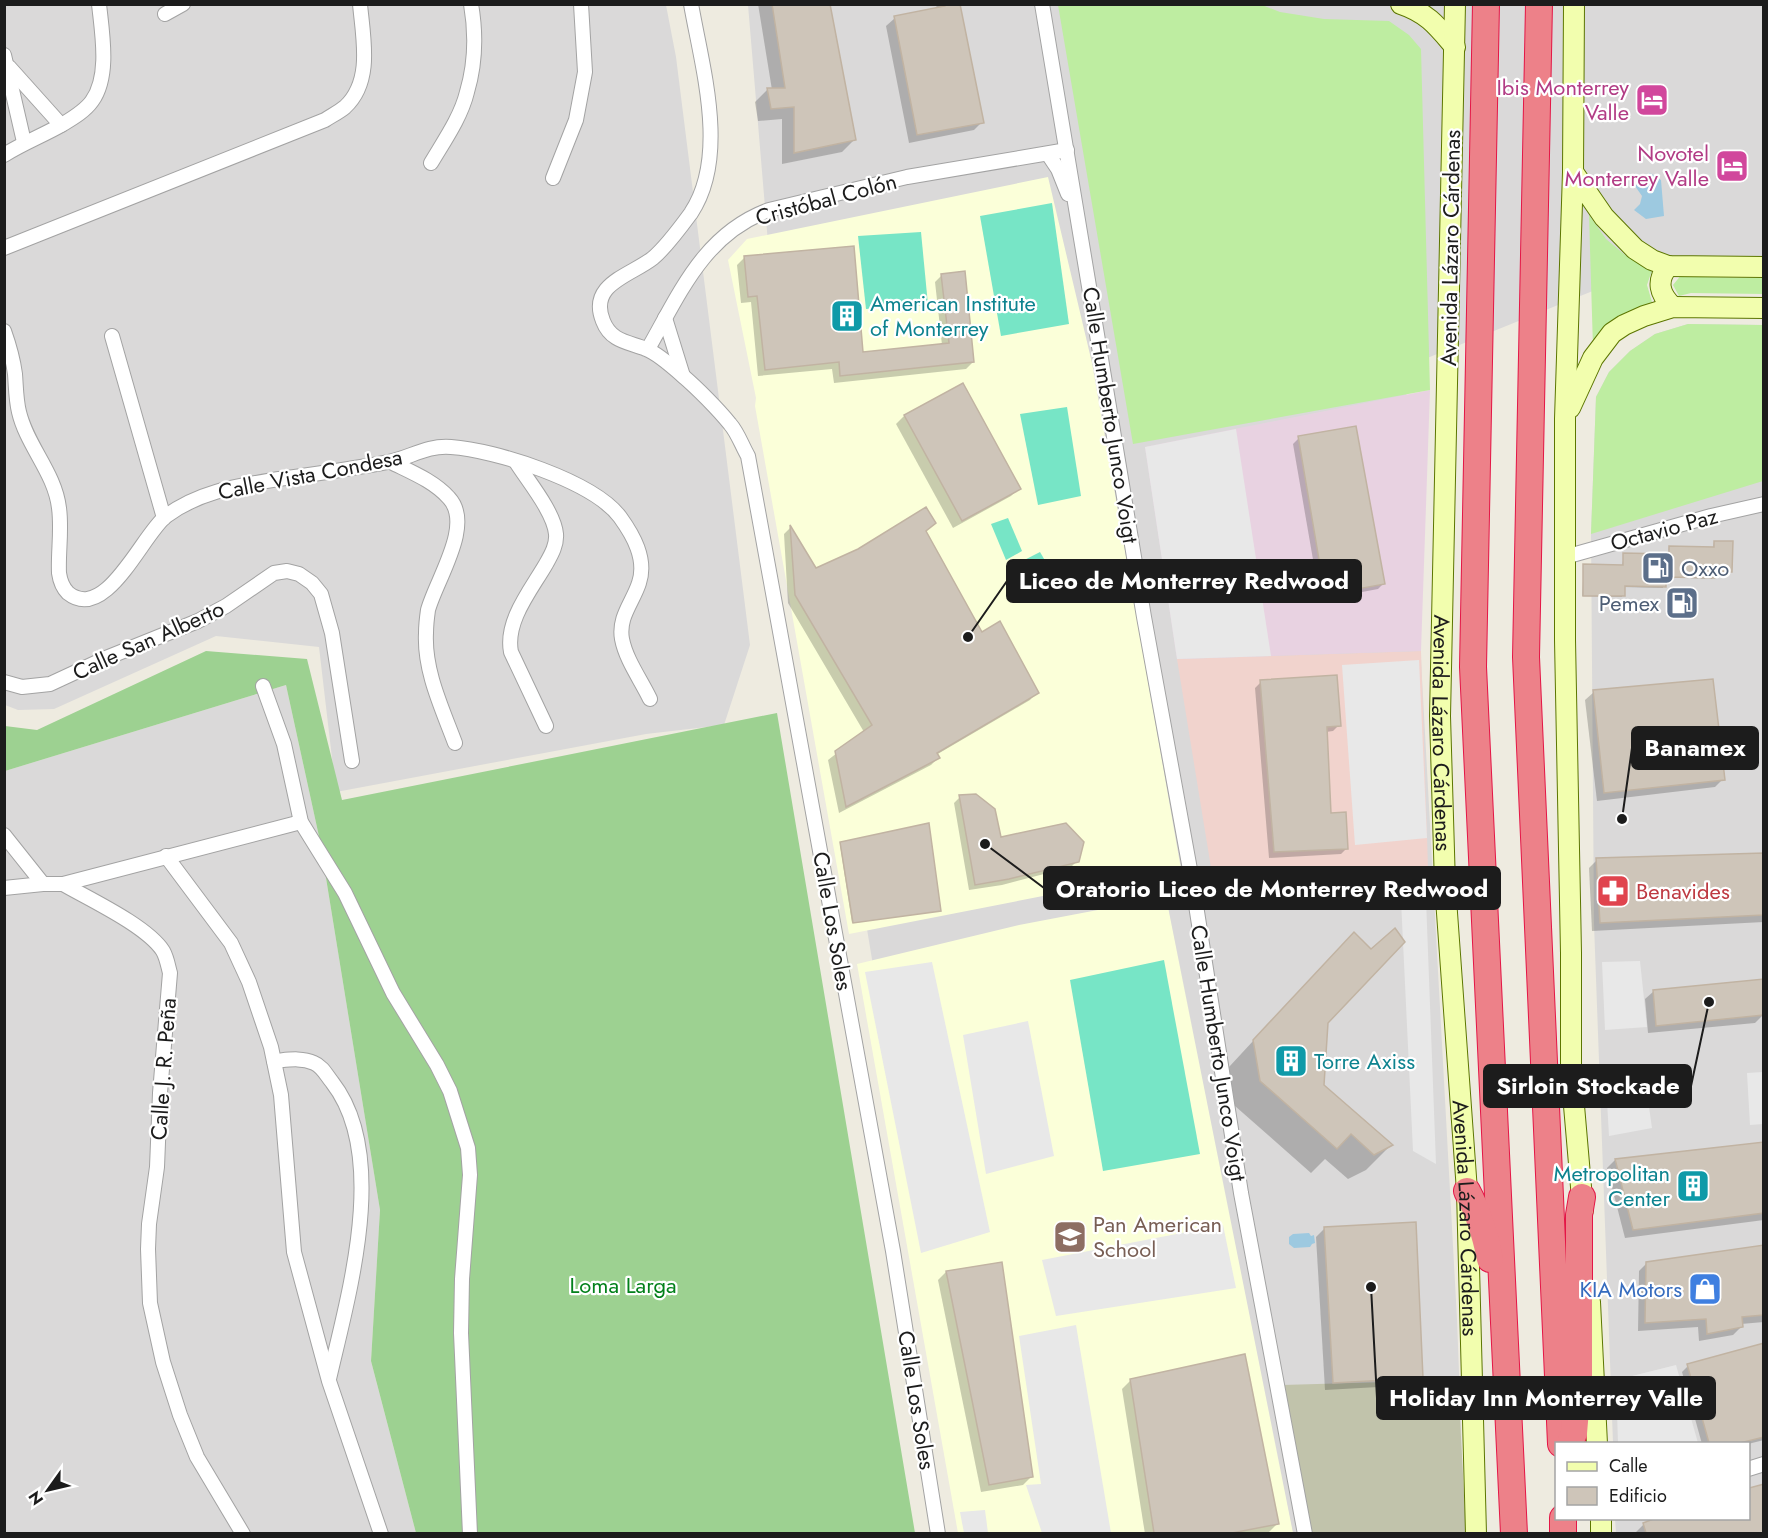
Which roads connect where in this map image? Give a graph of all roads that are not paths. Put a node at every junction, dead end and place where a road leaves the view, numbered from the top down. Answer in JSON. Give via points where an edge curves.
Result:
{"nodes":[{"id":1,"x":99,"y":4,"type":"edge"},
{"id":2,"x":183,"y":4,"type":"edge"},
{"id":3,"x":360,"y":4,"type":"edge"},
{"id":4,"x":471,"y":4,"type":"edge"},
{"id":5,"x":581,"y":4,"type":"edge"},
{"id":6,"x":691,"y":4,"type":"edge"},
{"id":7,"x":1042,"y":4,"type":"edge"},
{"id":8,"x":1401,"y":4,"type":"edge"},
{"id":9,"x":1455,"y":4,"type":"edge"},
{"id":10,"x":1486,"y":4,"type":"edge"},
{"id":11,"x":1539,"y":4,"type":"edge"},
{"id":12,"x":1574,"y":4,"type":"edge"},
{"id":13,"x":165,"y":14,"type":"dead end"},
{"id":14,"x":1455,"y":47,"type":"junction"},
{"id":15,"x":6,"y":60,"type":"edge"},
{"id":16,"x":61,"y":125,"type":"junction"},
{"id":17,"x":24,"y":142,"type":"junction"},
{"id":18,"x":1067,"y":150,"type":"junction"},
{"id":19,"x":1048,"y":154,"type":"junction"},
{"id":20,"x":4,"y":155,"type":"edge"},
{"id":21,"x":431,"y":163,"type":"dead end"},
{"id":22,"x":1573,"y":172,"type":"junction"},
{"id":23,"x":553,"y":178,"type":"dead end"},
{"id":24,"x":1080,"y":228,"type":"junction"},
{"id":25,"x":4,"y":248,"type":"edge"},
{"id":26,"x":1668,"y":266,"type":"junction"},
{"id":27,"x":1764,"y":267,"type":"edge"},
{"id":28,"x":1673,"y":307,"type":"junction"},
{"id":29,"x":1764,"y":308,"type":"edge"},
{"id":30,"x":664,"y":318,"type":"junction"},
{"id":31,"x":4,"y":331,"type":"edge"},
{"id":32,"x":112,"y":336,"type":"dead end"},
{"id":33,"x":648,"y":349,"type":"junction"},
{"id":34,"x":683,"y":376,"type":"junction"},
{"id":35,"x":1565,"y":419,"type":"junction"},
{"id":36,"x":391,"y":462,"type":"junction"},
{"id":37,"x":516,"y":462,"type":"junction"},
{"id":38,"x":1764,"y":504,"type":"edge"},
{"id":39,"x":164,"y":518,"type":"junction"},
{"id":40,"x":1565,"y":557,"type":"junction"},
{"id":41,"x":4,"y":682,"type":"edge"},
{"id":42,"x":263,"y":686,"type":"dead end"},
{"id":43,"x":650,"y":699,"type":"dead end"},
{"id":44,"x":546,"y":726,"type":"dead end"},
{"id":45,"x":455,"y":743,"type":"dead end"},
{"id":46,"x":352,"y":761,"type":"dead end"},
{"id":47,"x":301,"y":822,"type":"junction"},
{"id":48,"x":4,"y":835,"type":"edge"},
{"id":49,"x":166,"y":856,"type":"junction"},
{"id":50,"x":43,"y":884,"type":"junction"},
{"id":51,"x":63,"y":884,"type":"junction"},
{"id":52,"x":1445,"y":885,"type":"junction"},
{"id":53,"x":1193,"y":886,"type":"junction"},
{"id":54,"x":4,"y":888,"type":"edge"},
{"id":55,"x":274,"y":1061,"type":"junction"},
{"id":56,"x":1467,"y":1191,"type":"junction"},
{"id":57,"x":1582,"y":1197,"type":"junction"},
{"id":58,"x":1507,"y":1374,"type":"junction"},
{"id":59,"x":329,"y":1381,"type":"junction"},
{"id":60,"x":1561,"y":1442,"type":"edge"},
{"id":61,"x":1570,"y":1442,"type":"edge"},
{"id":62,"x":1597,"y":1442,"type":"edge"},
{"id":63,"x":243,"y":1533,"type":"edge"},
{"id":64,"x":381,"y":1533,"type":"edge"},
{"id":65,"x":470,"y":1533,"type":"edge"},
{"id":66,"x":938,"y":1533,"type":"edge"},
{"id":67,"x":1305,"y":1533,"type":"edge"},
{"id":68,"x":1476,"y":1533,"type":"edge"},
{"id":69,"x":1514,"y":1533,"type":"edge"}],
"edges":[{"from":1,"to":16,"type":"street","via":[[104,55],[99,89],[92,102]]},
{"from":2,"to":13,"type":"street"},
{"from":3,"to":25,"type":"street","via":[[363,72],[357,92],[345,108],[325,120]]},
{"from":4,"to":21,"type":"street","via":[[473,61],[467,94]]},
{"from":5,"to":23,"type":"street","via":[[585,72],[576,120]]},
{"from":6,"to":33,"type":"street","via":[[710,123],[709,161],[703,186],[692,211],[667,244],[653,258],[607,288],[598,306],[610,334],[621,342]]},
{"from":7,"to":18,"type":"street","name":"Calle Humberto Junco Voigt"},
{"from":8,"to":14,"type":"street","via":[[1423,13]]},
{"from":9,"to":14,"type":"street","name":"Avenida Lázaro Cárdenas"},
{"from":10,"to":58,"type":"highway","name":"Avenida Lázaro Cárdenas","via":[[1473,667]]},
{"from":11,"to":60,"type":"highway","via":[[1526,657]]},
{"from":12,"to":22,"type":"street"},
{"from":14,"to":52,"type":"street","name":"Avenida Lázaro Cárdenas","via":[[1440,716]]},
{"from":15,"to":16,"type":"street"},
{"from":15,"to":17,"type":"street"},
{"from":16,"to":17,"type":"street"},
{"from":17,"to":20,"type":"street"},
{"from":18,"to":19,"type":"street","name":"Cristóbal Colón"},
{"from":18,"to":24,"type":"street","name":"Calle Humberto Junco Voigt"},
{"from":19,"to":24,"type":"street","via":[[1064,181]]},
{"from":19,"to":30,"type":"street","name":"Cristóbal Colón","via":[[907,177],[753,216],[716,243],[697,265]]},
{"from":22,"to":26,"type":"street","via":[[1619,233],[1643,255]]},
{"from":22,"to":35,"type":"street"},
{"from":24,"to":53,"type":"street","name":"Calle Humberto Junco Voigt"},
{"from":26,"to":27,"type":"street"},
{"from":26,"to":28,"type":"street","via":[[1660,288]]},
{"from":28,"to":29,"type":"street"},
{"from":28,"to":35,"type":"street","via":[[1644,316],[1612,333],[1582,377]]},
{"from":30,"to":33,"type":"street","name":"Cristóbal Colón"},
{"from":30,"to":34,"type":"street"},
{"from":31,"to":39,"type":"street","name":"Calle Vista Condesa","via":[[12,356],[19,414],[58,501],[59,576],[64,588],[78,598],[89,599],[106,592]]},
{"from":32,"to":39,"type":"street"},
{"from":33,"to":34,"type":"street","name":"Calle Los Soles"},
{"from":34,"to":66,"type":"street","name":"Calle Los Soles","via":[[731,425],[748,456],[893,1251]]},
{"from":35,"to":40,"type":"street"},
{"from":36,"to":37,"type":"street","name":"Calle Vista Condesa","via":[[429,448],[450,447]]},
{"from":36,"to":39,"type":"street","name":"Calle Vista Condesa","via":[[251,482],[198,497]]},
{"from":36,"to":45,"type":"street","via":[[441,490],[455,505],[459,517],[454,542],[428,610],[426,633],[433,683]]},
{"from":37,"to":43,"type":"street","name":"Calle Vista Condesa","via":[[571,480],[595,494],[618,514],[633,537],[642,571],[624,613],[622,638]]},
{"from":37,"to":44,"type":"street","via":[[549,515],[556,535],[550,555],[515,618],[509,641]]},
{"from":38,"to":40,"type":"street","name":"Octavio Paz"},
{"from":40,"to":57,"type":"street","via":[[1571,1071]]},
{"from":41,"to":46,"type":"street","name":"Calle San Alberto","via":[[22,687],[50,684],[198,621],[274,573],[287,571],[299,574],[321,594],[332,633]]},
{"from":42,"to":47,"type":"street","via":[[284,744]]},
{"from":47,"to":49,"type":"street"},
{"from":47,"to":65,"type":"street","via":[[345,892],[393,993],[437,1065],[450,1091],[468,1148],[470,1175],[461,1334]]},
{"from":48,"to":50,"type":"street"},
{"from":49,"to":51,"type":"street"},
{"from":49,"to":55,"type":"street","via":[[231,943],[249,982]]},
{"from":50,"to":51,"type":"street"},
{"from":50,"to":54,"type":"street"},
{"from":51,"to":63,"type":"street","name":"Calle J. R. Peña","via":[[130,923],[163,952],[168,964],[157,1167],[149,1224],[150,1303],[163,1362],[184,1425],[197,1457]]},
{"from":52,"to":53,"type":"street","via":[[1282,889]]},
{"from":52,"to":56,"type":"street","name":"Avenida Lázaro Cárdenas"},
{"from":53,"to":67,"type":"street","name":"Calle Humberto Junco Voigt","via":[[1241,1193]]},
{"from":55,"to":59,"type":"street","via":[[281,1095],[294,1252]]},
{"from":55,"to":59,"type":"street","via":[[302,1059],[317,1064],[342,1094],[356,1129],[362,1180],[357,1249]]},
{"from":56,"to":58,"type":"highway","via":[[1485,1235],[1499,1344]]},
{"from":56,"to":68,"type":"street","name":"Avenida Lázaro Cárdenas"},
{"from":57,"to":61,"type":"highway","via":[[1579,1375]]},
{"from":57,"to":62,"type":"street"},
{"from":58,"to":69,"type":"highway","name":"Avenida Lázaro Cárdenas"},
{"from":59,"to":64,"type":"street"}]}
